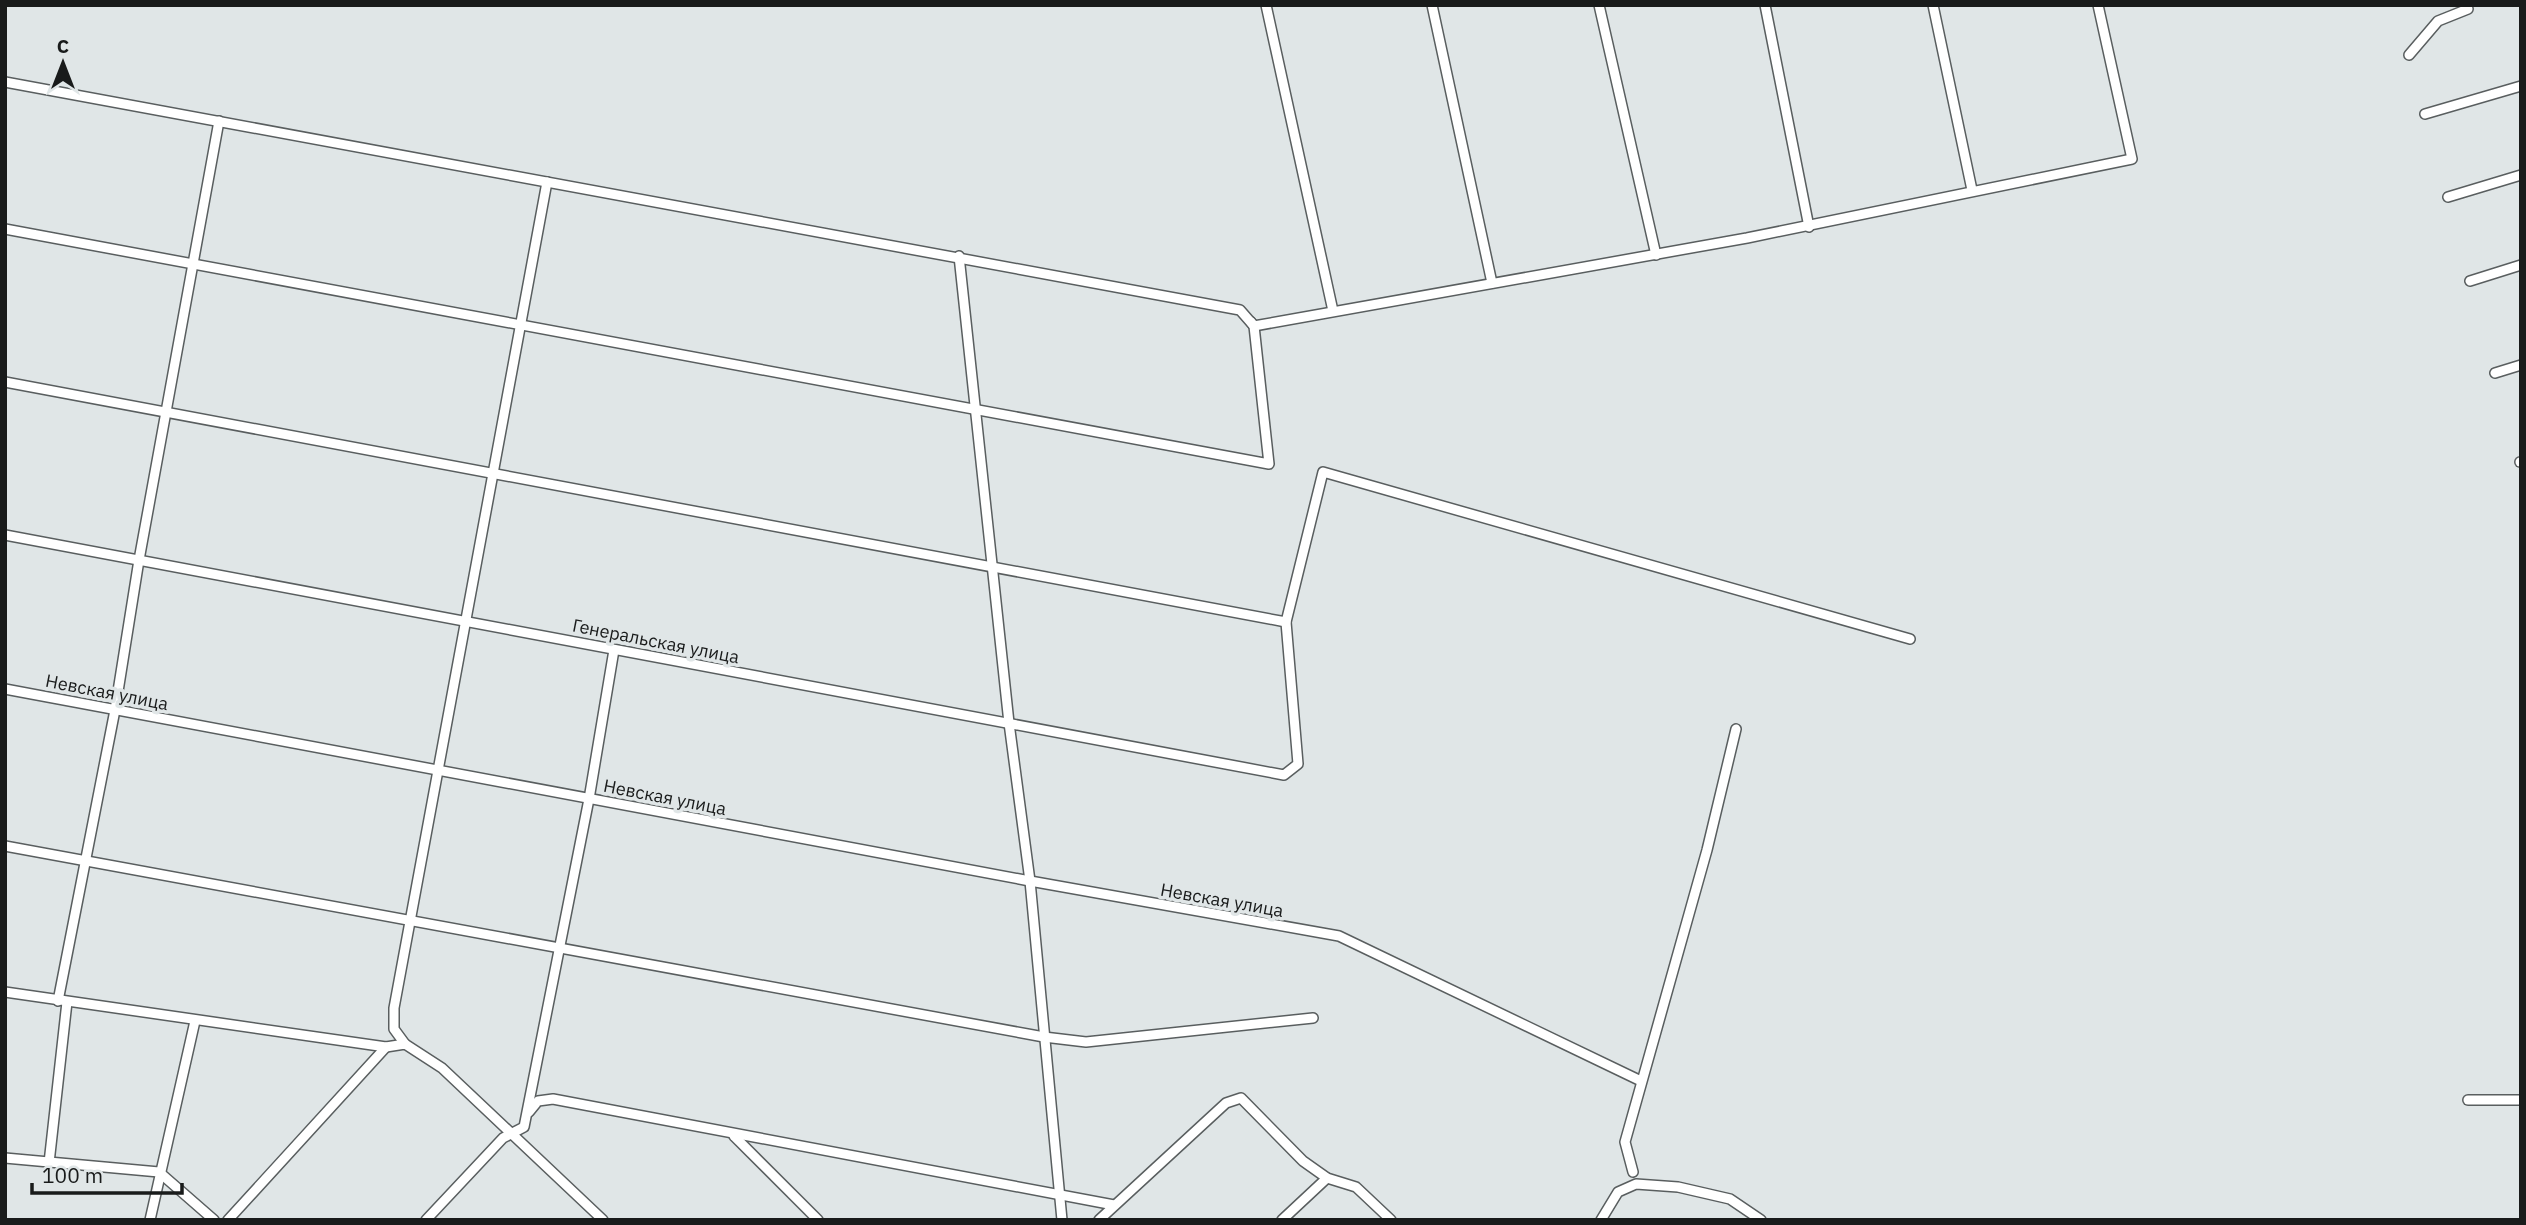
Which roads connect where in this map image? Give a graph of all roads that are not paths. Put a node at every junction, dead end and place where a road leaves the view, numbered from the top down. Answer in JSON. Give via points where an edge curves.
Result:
{"nodes":[{"id":1,"x":1266,"y":5,"type":"edge"},
{"id":2,"x":1432,"y":5,"type":"edge"},
{"id":3,"x":1599,"y":5,"type":"edge"},
{"id":4,"x":1765,"y":5,"type":"edge"},
{"id":5,"x":1933,"y":5,"type":"edge"},
{"id":6,"x":2098,"y":5,"type":"edge"},
{"id":7,"x":2468,"y":9,"type":"dead end"},
{"id":8,"x":2409,"y":55,"type":"dead end"},
{"id":9,"x":5,"y":82,"type":"edge"},
{"id":10,"x":2521,"y":86,"type":"edge"},
{"id":11,"x":2425,"y":114,"type":"dead end"},
{"id":12,"x":219,"y":121,"type":"junction"},
{"id":13,"x":2521,"y":174,"type":"edge"},
{"id":14,"x":547,"y":182,"type":"junction"},
{"id":15,"x":1972,"y":190,"type":"junction"},
{"id":16,"x":2448,"y":197,"type":"dead end"},
{"id":17,"x":1809,"y":226,"type":"junction"},
{"id":18,"x":5,"y":229,"type":"edge"},
{"id":19,"x":1656,"y":255,"type":"junction"},
{"id":20,"x":959,"y":256,"type":"junction"},
{"id":21,"x":194,"y":264,"type":"junction"},
{"id":22,"x":2521,"y":265,"type":"edge"},
{"id":23,"x":2470,"y":281,"type":"dead end"},
{"id":24,"x":1492,"y":284,"type":"junction"},
{"id":25,"x":1333,"y":311,"type":"junction"},
{"id":26,"x":519,"y":324,"type":"junction"},
{"id":27,"x":1254,"y":326,"type":"junction"},
{"id":28,"x":2521,"y":365,"type":"edge"},
{"id":29,"x":2495,"y":373,"type":"dead end"},
{"id":30,"x":5,"y":382,"type":"edge"},
{"id":31,"x":976,"y":411,"type":"junction"},
{"id":32,"x":167,"y":412,"type":"junction"},
{"id":33,"x":492,"y":473,"type":"junction"},
{"id":34,"x":5,"y":535,"type":"edge"},
{"id":35,"x":139,"y":561,"type":"junction"},
{"id":36,"x":993,"y":565,"type":"junction"},
{"id":37,"x":466,"y":622,"type":"junction"},
{"id":38,"x":1286,"y":622,"type":"junction"},
{"id":39,"x":1910,"y":639,"type":"dead end"},
{"id":40,"x":614,"y":650,"type":"junction"},
{"id":41,"x":5,"y":689,"type":"edge"},
{"id":42,"x":115,"y":710,"type":"junction"},
{"id":43,"x":1009,"y":723,"type":"junction"},
{"id":44,"x":1736,"y":729,"type":"dead end"},
{"id":45,"x":438,"y":769,"type":"junction"},
{"id":46,"x":589,"y":799,"type":"junction"},
{"id":47,"x":5,"y":846,"type":"edge"},
{"id":48,"x":83,"y":860,"type":"junction"},
{"id":49,"x":1030,"y":881,"type":"junction"},
{"id":50,"x":410,"y":922,"type":"junction"},
{"id":51,"x":560,"y":948,"type":"junction"},
{"id":52,"x":5,"y":992,"type":"edge"},
{"id":53,"x":62,"y":1002,"type":"junction"},
{"id":54,"x":1313,"y":1018,"type":"dead end"},
{"id":55,"x":195,"y":1021,"type":"junction"},
{"id":56,"x":1044,"y":1037,"type":"junction"},
{"id":57,"x":405,"y":1044,"type":"junction"},
{"id":58,"x":386,"y":1047,"type":"junction"},
{"id":59,"x":1641,"y":1081,"type":"junction"},
{"id":60,"x":2468,"y":1100,"type":"dead end"},
{"id":61,"x":2521,"y":1100,"type":"edge"},
{"id":62,"x":527,"y":1113,"type":"junction"},
{"id":63,"x":515,"y":1135,"type":"junction"},
{"id":64,"x":733,"y":1135,"type":"junction"},
{"id":65,"x":5,"y":1158,"type":"edge"},
{"id":66,"x":49,"y":1163,"type":"junction"},
{"id":67,"x":159,"y":1172,"type":"junction"},
{"id":68,"x":1633,"y":1172,"type":"dead end"},
{"id":69,"x":1327,"y":1178,"type":"junction"},
{"id":70,"x":1062,"y":1196,"type":"junction"},
{"id":71,"x":1114,"y":1205,"type":"junction"},
{"id":72,"x":150,"y":1220,"type":"edge"},
{"id":73,"x":214,"y":1220,"type":"edge"},
{"id":74,"x":228,"y":1220,"type":"edge"},
{"id":75,"x":426,"y":1220,"type":"edge"},
{"id":76,"x":603,"y":1220,"type":"edge"},
{"id":77,"x":818,"y":1220,"type":"edge"},
{"id":78,"x":1062,"y":1220,"type":"edge"},
{"id":79,"x":1098,"y":1220,"type":"edge"},
{"id":80,"x":1282,"y":1220,"type":"edge"},
{"id":81,"x":1391,"y":1220,"type":"edge"},
{"id":82,"x":1601,"y":1220,"type":"edge"},
{"id":83,"x":1761,"y":1220,"type":"edge"}],
"edges":[{"from":1,"to":25,"type":"street"},
{"from":2,"to":24,"type":"street"},
{"from":3,"to":19,"type":"street"},
{"from":4,"to":17,"type":"street"},
{"from":5,"to":15,"type":"street"},
{"from":6,"to":15,"type":"street","via":[[2132,159]]},
{"from":7,"to":8,"type":"street","via":[[2438,22]]},
{"from":9,"to":12,"type":"street"},
{"from":10,"to":11,"type":"street"},
{"from":12,"to":14,"type":"street"},
{"from":12,"to":21,"type":"street"},
{"from":13,"to":16,"type":"street"},
{"from":14,"to":20,"type":"street"},
{"from":14,"to":26,"type":"street"},
{"from":15,"to":17,"type":"street"},
{"from":17,"to":19,"type":"street"},
{"from":18,"to":21,"type":"street"},
{"from":19,"to":24,"type":"street"},
{"from":20,"to":27,"type":"street","via":[[1240,310]]},
{"from":20,"to":31,"type":"street"},
{"from":21,"to":26,"type":"street"},
{"from":21,"to":32,"type":"street"},
{"from":22,"to":23,"type":"street"},
{"from":24,"to":25,"type":"street"},
{"from":25,"to":27,"type":"street"},
{"from":26,"to":31,"type":"street"},
{"from":26,"to":33,"type":"street"},
{"from":27,"to":31,"type":"street","via":[[1269,464]]},
{"from":28,"to":29,"type":"street"},
{"from":30,"to":32,"type":"street"},
{"from":31,"to":36,"type":"street"},
{"from":32,"to":33,"type":"street"},
{"from":32,"to":35,"type":"street"},
{"from":33,"to":36,"type":"street"},
{"from":33,"to":37,"type":"street"},
{"from":34,"to":35,"type":"street","name":"Генеральская улица"},
{"from":35,"to":37,"type":"street","name":"Генеральская улица"},
{"from":35,"to":42,"type":"street"},
{"from":36,"to":38,"type":"street"},
{"from":36,"to":43,"type":"street"},
{"from":37,"to":40,"type":"street","name":"Генеральская улица"},
{"from":37,"to":45,"type":"street"},
{"from":38,"to":39,"type":"street","via":[[1323,472]]},
{"from":38,"to":43,"type":"street","name":"Генеральская улица","via":[[1298,765],[1284,775]]},
{"from":40,"to":43,"type":"street","name":"Генеральская улица"},
{"from":40,"to":46,"type":"street"},
{"from":41,"to":42,"type":"street","name":"Невская улица"},
{"from":42,"to":45,"type":"street","name":"Невская улица"},
{"from":42,"to":48,"type":"street"},
{"from":43,"to":49,"type":"street"},
{"from":44,"to":59,"type":"street","via":[[1707,850]]},
{"from":45,"to":46,"type":"street","name":"Невская улица"},
{"from":45,"to":50,"type":"street"},
{"from":46,"to":49,"type":"street","name":"Невская улица"},
{"from":46,"to":51,"type":"street"},
{"from":47,"to":48,"type":"street"},
{"from":48,"to":50,"type":"street","via":[[377,912]]},
{"from":48,"to":53,"type":"street"},
{"from":49,"to":56,"type":"street"},
{"from":49,"to":59,"type":"street","name":"Невская улица","via":[[1339,936]]},
{"from":50,"to":51,"type":"street"},
{"from":50,"to":57,"type":"street","via":[[394,1009],[394,1028]]},
{"from":51,"to":56,"type":"street"},
{"from":51,"to":62,"type":"street"},
{"from":52,"to":53,"type":"street"},
{"from":53,"to":55,"type":"street"},
{"from":53,"to":66,"type":"street"},
{"from":54,"to":56,"type":"street","via":[[1086,1042]]},
{"from":55,"to":58,"type":"street"},
{"from":55,"to":67,"type":"street"},
{"from":56,"to":70,"type":"street"},
{"from":57,"to":58,"type":"street"},
{"from":57,"to":63,"type":"street","via":[[442,1068]]},
{"from":58,"to":74,"type":"street"},
{"from":59,"to":68,"type":"street","via":[[1625,1142]]},
{"from":60,"to":61,"type":"street"},
{"from":62,"to":63,"type":"street","via":[[524,1127]]},
{"from":62,"to":64,"type":"street","via":[[538,1101],[553,1099]]},
{"from":63,"to":75,"type":"street","via":[[503,1138]]},
{"from":63,"to":76,"type":"street"},
{"from":64,"to":70,"type":"street"},
{"from":64,"to":77,"type":"street"},
{"from":65,"to":66,"type":"street"},
{"from":66,"to":67,"type":"street"},
{"from":67,"to":72,"type":"street"},
{"from":67,"to":73,"type":"street"},
{"from":69,"to":71,"type":"street","via":[[1303,1161],[1249,1102],[1232,1099]]},
{"from":69,"to":80,"type":"street"},
{"from":69,"to":81,"type":"street","via":[[1356,1186]]},
{"from":70,"to":71,"type":"street"},
{"from":70,"to":78,"type":"street"},
{"from":71,"to":79,"type":"street"},
{"from":82,"to":83,"type":"street","via":[[1618,1192],[1636,1184],[1678,1187],[1730,1199]]}]}
